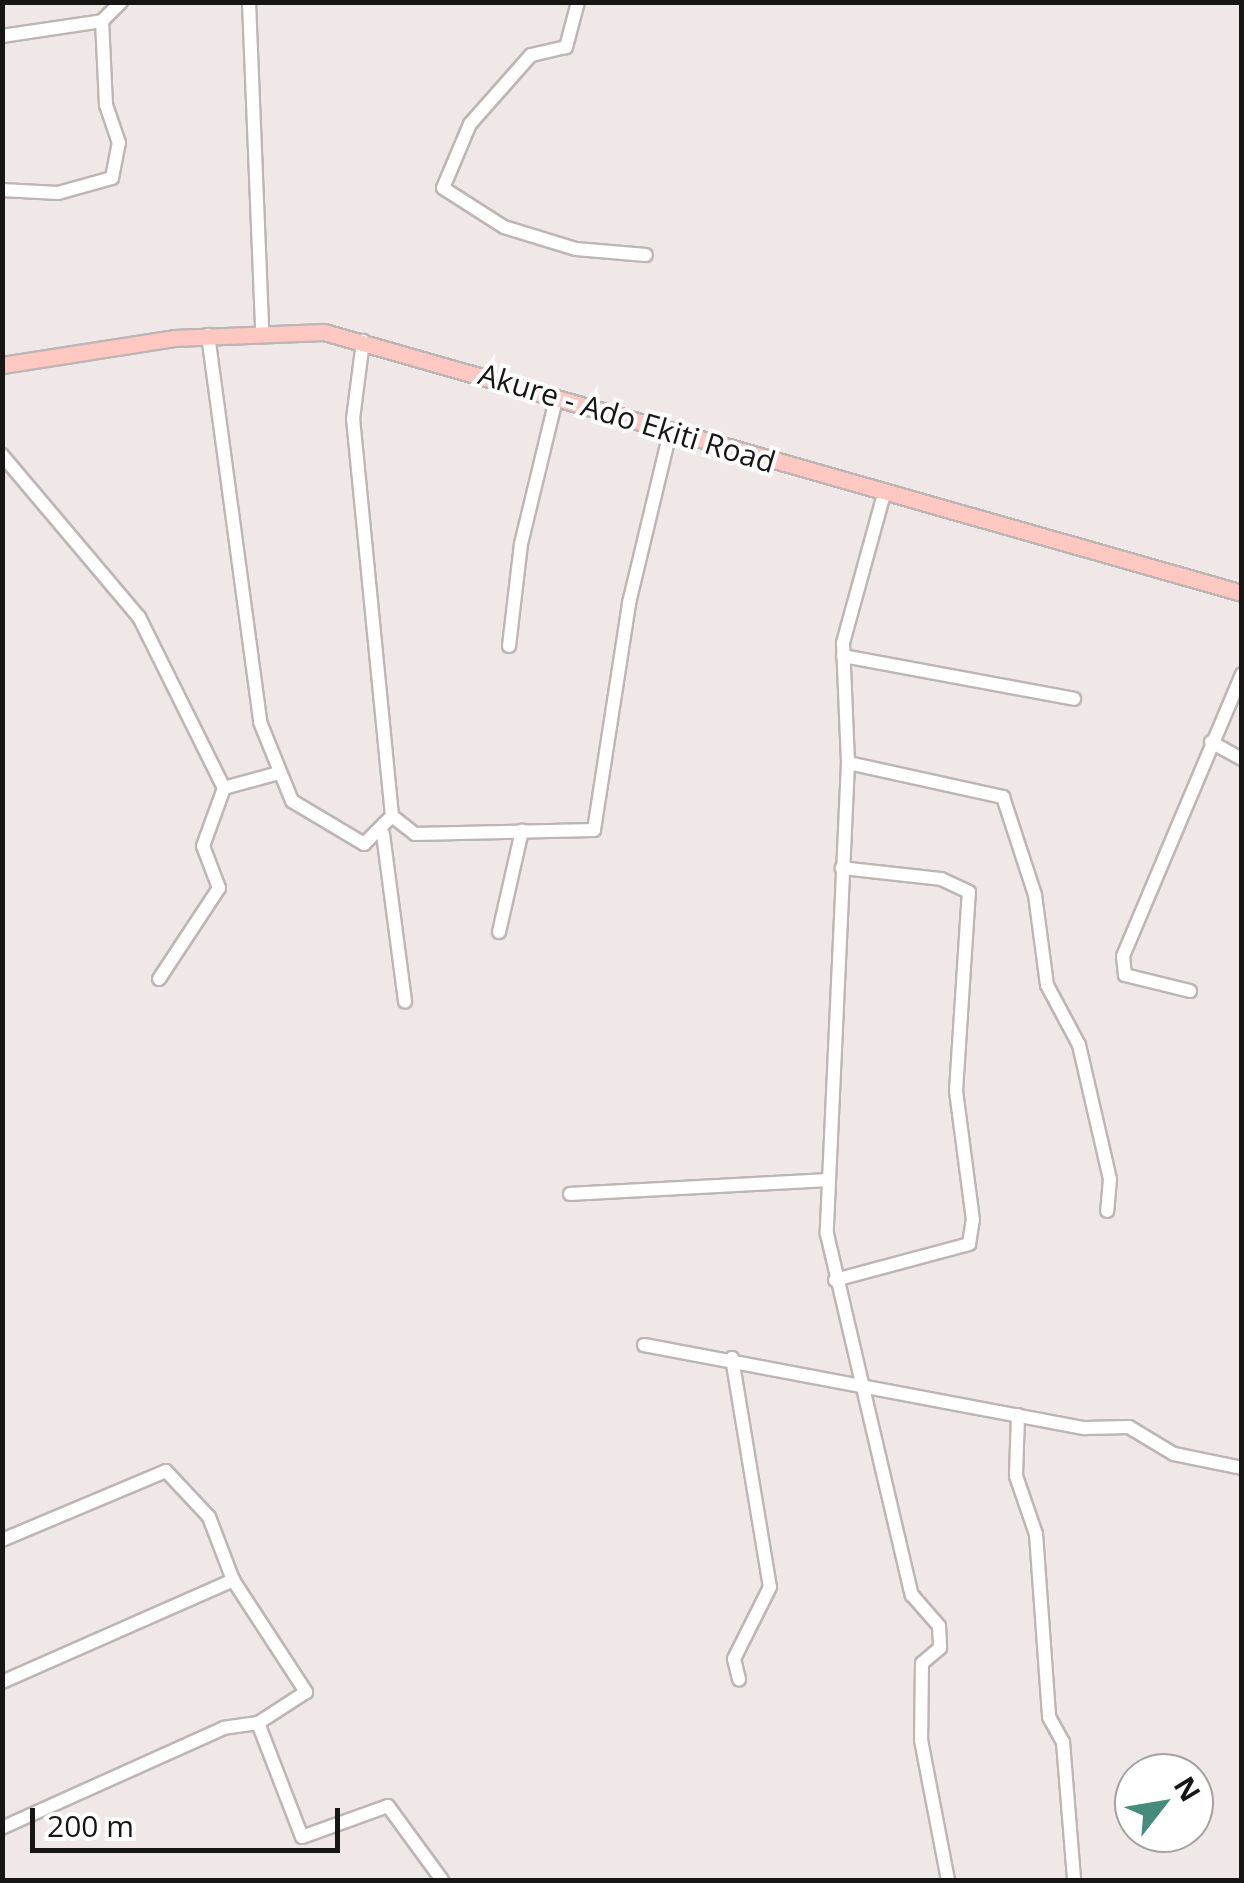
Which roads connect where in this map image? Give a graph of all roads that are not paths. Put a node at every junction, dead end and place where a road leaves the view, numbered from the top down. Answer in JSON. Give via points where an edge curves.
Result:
{"nodes":[{"id":1,"x":121,"y":2,"type":"edge"},
{"id":2,"x":250,"y":2,"type":"edge"},
{"id":3,"x":578,"y":2,"type":"edge"},
{"id":4,"x":102,"y":21,"type":"junction"},
{"id":5,"x":2,"y":36,"type":"edge"},
{"id":6,"x":2,"y":190,"type":"edge"},
{"id":7,"x":646,"y":256,"type":"dead end"},
{"id":8,"x":262,"y":330,"type":"junction"},
{"id":9,"x":208,"y":336,"type":"junction"},
{"id":10,"x":364,"y":341,"type":"junction"},
{"id":11,"x":2,"y":366,"type":"edge"},
{"id":12,"x":556,"y":399,"type":"junction"},
{"id":13,"x":670,"y":432,"type":"junction"},
{"id":14,"x":2,"y":455,"type":"edge"},
{"id":15,"x":884,"y":494,"type":"junction"},
{"id":16,"x":1242,"y":593,"type":"edge"},
{"id":17,"x":509,"y":646,"type":"dead end"},
{"id":18,"x":844,"y":656,"type":"junction"},
{"id":19,"x":1242,"y":674,"type":"edge"},
{"id":20,"x":1074,"y":699,"type":"dead end"},
{"id":21,"x":1211,"y":742,"type":"junction"},
{"id":22,"x":1242,"y":759,"type":"edge"},
{"id":23,"x":848,"y":763,"type":"junction"},
{"id":24,"x":279,"y":773,"type":"junction"},
{"id":25,"x":224,"y":788,"type":"junction"},
{"id":26,"x":392,"y":816,"type":"junction"},
{"id":27,"x":522,"y":830,"type":"junction"},
{"id":28,"x":383,"y":834,"type":"junction"},
{"id":29,"x":364,"y":844,"type":"junction"},
{"id":30,"x":380,"y":862,"type":"junction"},
{"id":31,"x":842,"y":868,"type":"junction"},
{"id":32,"x":499,"y":932,"type":"dead end"},
{"id":33,"x":159,"y":979,"type":"dead end"},
{"id":34,"x":1190,"y":991,"type":"dead end"},
{"id":35,"x":405,"y":1002,"type":"dead end"},
{"id":36,"x":828,"y":1180,"type":"junction"},
{"id":37,"x":570,"y":1194,"type":"dead end"},
{"id":38,"x":1107,"y":1211,"type":"dead end"},
{"id":39,"x":835,"y":1280,"type":"junction"},
{"id":40,"x":644,"y":1345,"type":"dead end"},
{"id":41,"x":732,"y":1358,"type":"junction"},
{"id":42,"x":859,"y":1378,"type":"junction"},
{"id":43,"x":1018,"y":1415,"type":"junction"},
{"id":44,"x":1242,"y":1468,"type":"edge"},
{"id":45,"x":2,"y":1540,"type":"edge"},
{"id":46,"x":233,"y":1580,"type":"junction"},
{"id":47,"x":740,"y":1679,"type":"dead end"},
{"id":48,"x":2,"y":1682,"type":"edge"},
{"id":49,"x":258,"y":1723,"type":"junction"},
{"id":50,"x":2,"y":1828,"type":"edge"},
{"id":51,"x":442,"y":1880,"type":"edge"},
{"id":52,"x":948,"y":1880,"type":"edge"},
{"id":53,"x":1074,"y":1880,"type":"edge"}],
"edges":[{"from":1,"to":4,"type":"street"},
{"from":2,"to":8,"type":"street"},
{"from":3,"to":7,"type":"street","via":[[566,46],[531,55],[470,124],[443,188],[504,227],[576,249]]},
{"from":4,"to":5,"type":"street"},
{"from":4,"to":6,"type":"street","via":[[106,105],[119,142],[112,178],[72,192]]},
{"from":8,"to":9,"type":"main road","name":"Akure - Ado Ekiti Road"},
{"from":8,"to":10,"type":"main road","name":"Akure - Ado Ekiti Road"},
{"from":9,"to":11,"type":"main road","name":"Akure - Ado Ekiti Road"},
{"from":9,"to":24,"type":"street","via":[[254,688]]},
{"from":10,"to":12,"type":"main road","name":"Akure - Ado Ekiti Road"},
{"from":10,"to":26,"type":"street","via":[[353,418]]},
{"from":12,"to":13,"type":"main road","name":"Akure - Ado Ekiti Road"},
{"from":12,"to":17,"type":"street","via":[[521,544]]},
{"from":13,"to":15,"type":"main road","name":"Akure - Ado Ekiti Road"},
{"from":13,"to":27,"type":"street","via":[[628,603],[594,830]]},
{"from":14,"to":25,"type":"street","via":[[138,617]]},
{"from":15,"to":16,"type":"main road","name":"Akure - Ado Ekiti Road"},
{"from":15,"to":18,"type":"street"},
{"from":18,"to":20,"type":"street"},
{"from":18,"to":23,"type":"street"},
{"from":19,"to":21,"type":"street"},
{"from":21,"to":22,"type":"street"},
{"from":21,"to":34,"type":"street","via":[[1124,956],[1125,974]]},
{"from":23,"to":31,"type":"street"},
{"from":23,"to":38,"type":"street","via":[[1004,797],[1035,894],[1047,985],[1079,1044],[1110,1178]]},
{"from":24,"to":25,"type":"street"},
{"from":24,"to":29,"type":"street","via":[[292,801]]},
{"from":25,"to":33,"type":"street","via":[[202,846],[219,888]]},
{"from":26,"to":27,"type":"street","via":[[415,834]]},
{"from":26,"to":28,"type":"street"},
{"from":27,"to":32,"type":"street"},
{"from":28,"to":29,"type":"street"},
{"from":28,"to":30,"type":"street"},
{"from":29,"to":30,"type":"street"},
{"from":30,"to":35,"type":"street"},
{"from":31,"to":36,"type":"street"},
{"from":31,"to":39,"type":"street","via":[[941,879],[969,892],[956,1091],[974,1220],[958,1248]]},
{"from":36,"to":37,"type":"street"},
{"from":36,"to":39,"type":"street"},
{"from":39,"to":42,"type":"street"},
{"from":40,"to":41,"type":"street"},
{"from":41,"to":42,"type":"street"},
{"from":41,"to":47,"type":"street","via":[[770,1586],[734,1659]]},
{"from":42,"to":43,"type":"street"},
{"from":42,"to":52,"type":"street","via":[[912,1595],[940,1626],[940,1648],[922,1663],[921,1740]]},
{"from":43,"to":44,"type":"street","via":[[1129,1426],[1174,1454]]},
{"from":43,"to":53,"type":"street","via":[[1016,1476],[1036,1534],[1048,1717],[1062,1742]]},
{"from":45,"to":46,"type":"street","via":[[166,1472],[209,1517]]},
{"from":46,"to":48,"type":"street"},
{"from":46,"to":49,"type":"street","via":[[306,1692]]},
{"from":49,"to":50,"type":"street","via":[[224,1728]]},
{"from":49,"to":51,"type":"street","via":[[302,1837],[388,1806]]}]}
